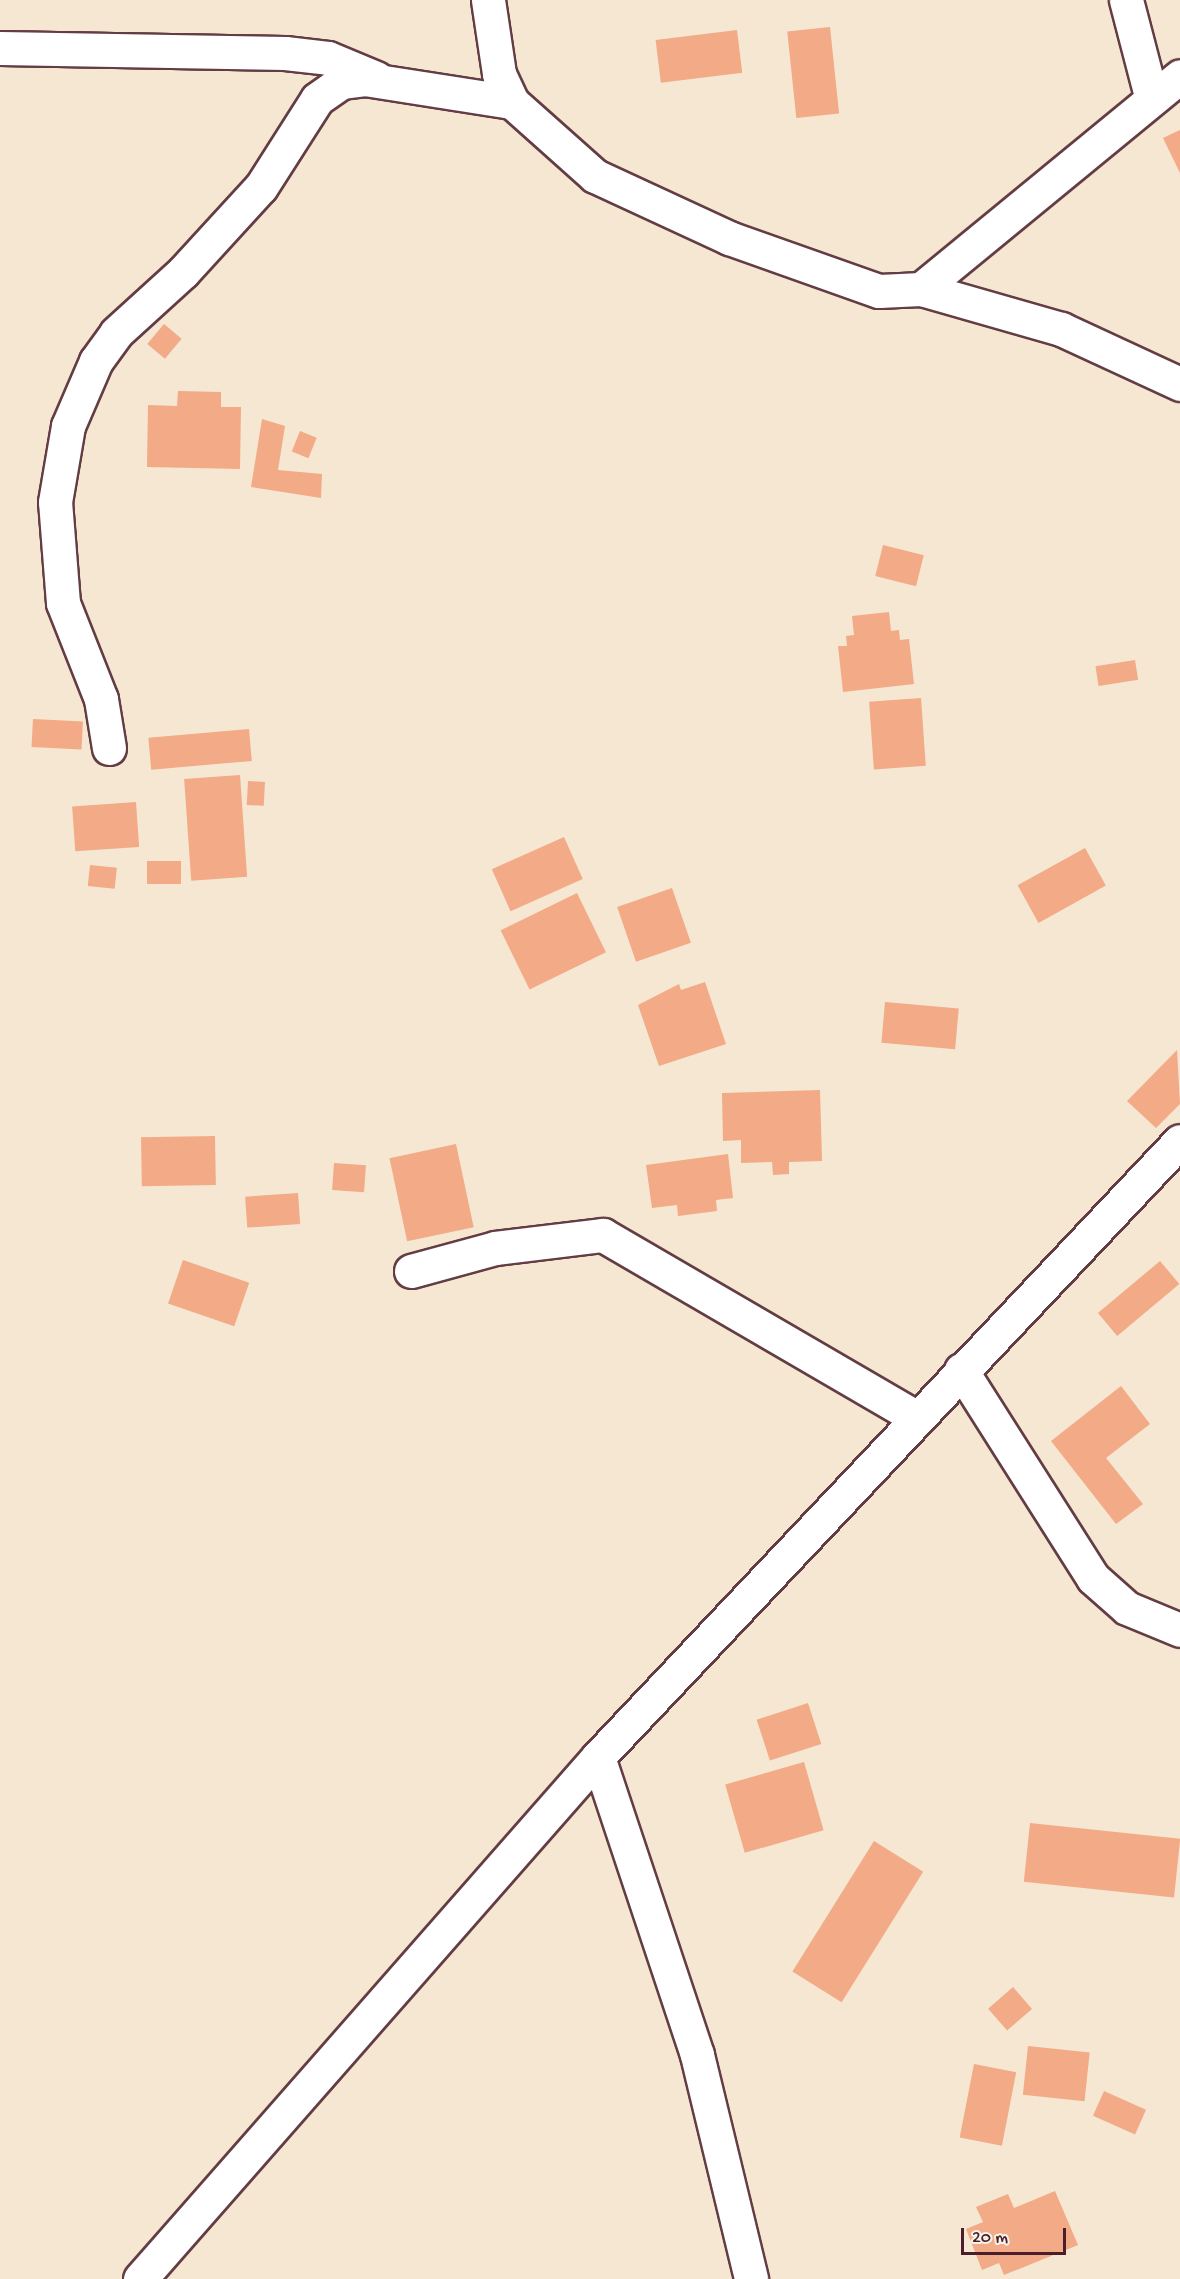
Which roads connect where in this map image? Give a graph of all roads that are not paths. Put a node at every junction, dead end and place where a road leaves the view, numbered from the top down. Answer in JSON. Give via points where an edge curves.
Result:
{"nodes":[{"id":1,"x":488,"y":0,"type":"edge"},
{"id":2,"x":1126,"y":0,"type":"edge"},
{"id":3,"x":0,"y":48,"type":"edge"},
{"id":4,"x":1180,"y":76,"type":"edge"},
{"id":5,"x":389,"y":83,"type":"junction"},
{"id":6,"x":1151,"y":96,"type":"junction"},
{"id":7,"x":512,"y":102,"type":"junction"},
{"id":8,"x":921,"y":289,"type":"junction"},
{"id":9,"x":1180,"y":384,"type":"edge"},
{"id":10,"x":109,"y":748,"type":"dead end"},
{"id":11,"x":1180,"y":1141,"type":"edge"},
{"id":12,"x":411,"y":1271,"type":"dead end"},
{"id":13,"x":961,"y":1370,"type":"junction"},
{"id":14,"x":916,"y":1417,"type":"junction"},
{"id":15,"x":1180,"y":1630,"type":"edge"},
{"id":16,"x":598,"y":1757,"type":"junction"},
{"id":17,"x":140,"y":2279,"type":"edge"},
{"id":18,"x":752,"y":2279,"type":"edge"}],
"edges":[{"from":1,"to":7,"type":"street","via":[[499,74]]},
{"from":2,"to":6,"type":"street"},
{"from":3,"to":5,"type":"street","via":[[285,53],[328,58]]},
{"from":4,"to":6,"type":"street"},
{"from":5,"to":7,"type":"street"},
{"from":5,"to":10,"type":"street","via":[[341,82],[317,99],[261,187],[183,272],[116,333],[96,361],[73,415],[55,502],[63,603],[101,699]]},
{"from":6,"to":8,"type":"street"},
{"from":7,"to":8,"type":"street","via":[[595,176],[729,238],[879,291]]},
{"from":8,"to":9,"type":"street","via":[[1061,329]]},
{"from":11,"to":13,"type":"street"},
{"from":12,"to":14,"type":"street","via":[[495,1248],[603,1234]]},
{"from":13,"to":14,"type":"street"},
{"from":13,"to":15,"type":"street","via":[[1093,1578],[1127,1608]]},
{"from":14,"to":16,"type":"street"},
{"from":16,"to":17,"type":"street"},
{"from":16,"to":18,"type":"street","via":[[697,2055]]}]}
